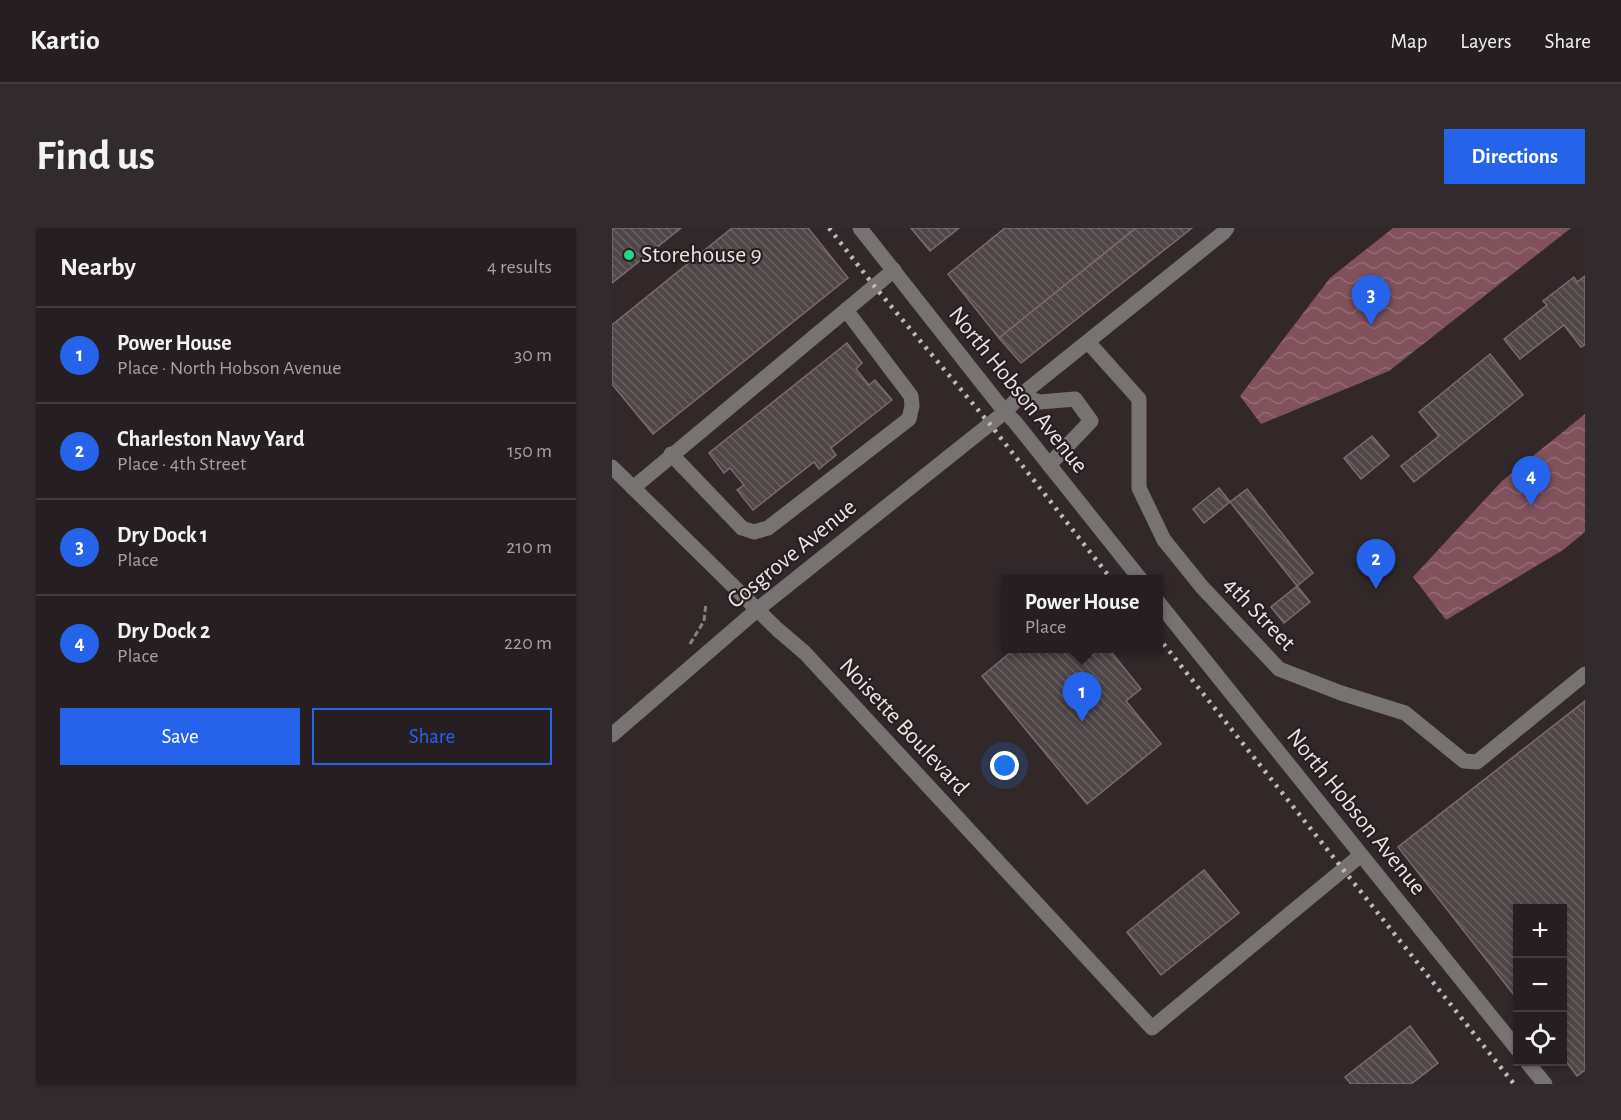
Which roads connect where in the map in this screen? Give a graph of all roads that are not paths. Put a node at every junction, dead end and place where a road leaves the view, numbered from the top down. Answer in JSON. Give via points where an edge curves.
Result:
{"nodes":[{"id":1,"x":860,"y":228,"type":"edge"},
{"id":2,"x":1227,"y":228,"type":"edge"},
{"id":3,"x":894,"y":270,"type":"junction"},
{"id":4,"x":846,"y":310,"type":"junction"},
{"id":5,"x":1088,"y":342,"type":"junction"},
{"id":6,"x":1020,"y":396,"type":"junction"},
{"id":7,"x":1005,"y":412,"type":"junction"},
{"id":8,"x":671,"y":454,"type":"junction"},
{"id":9,"x":1049,"y":465,"type":"junction"},
{"id":10,"x":612,"y":467,"type":"edge"},
{"id":11,"x":633,"y":488,"type":"junction"},
{"id":12,"x":1138,"y":575,"type":"edge"},
{"id":13,"x":1163,"y":608,"type":"edge"},
{"id":14,"x":758,"y":609,"type":"junction"},
{"id":15,"x":1585,"y":674,"type":"edge"},
{"id":16,"x":612,"y":735,"type":"edge"},
{"id":17,"x":1361,"y":855,"type":"junction"},
{"id":18,"x":1513,"y":1044,"type":"edge"},
{"id":19,"x":1530,"y":1066,"type":"edge"},
{"id":20,"x":1545,"y":1084,"type":"edge"}],
"edges":[{"from":1,"to":3,"type":"street","name":"North Hobson Avenue"},
{"from":2,"to":5,"type":"street","name":"Cosgrove Avenue"},
{"from":3,"to":4,"type":"street"},
{"from":3,"to":7,"type":"street","name":"North Hobson Avenue"},
{"from":4,"to":8,"type":"street"},
{"from":4,"to":8,"type":"street","via":[[911,396],[909,419],[768,528],[754,532],[742,528]]},
{"from":5,"to":6,"type":"street","name":"Cosgrove Avenue"},
{"from":5,"to":15,"type":"street","name":"4th Street","via":[[1139,399],[1139,488],[1164,540],[1279,669],[1405,713],[1464,761],[1478,762]]},
{"from":6,"to":7,"type":"street","name":"Cosgrove Avenue"},
{"from":6,"to":9,"type":"street","via":[[1040,402],[1075,399],[1091,421]]},
{"from":7,"to":9,"type":"street","name":"North Hobson Avenue"},
{"from":7,"to":14,"type":"street","name":"Cosgrove Avenue"},
{"from":8,"to":11,"type":"street"},
{"from":9,"to":12,"type":"street","name":"North Hobson Avenue"},
{"from":10,"to":11,"type":"street","name":"Noisette Boulevard"},
{"from":11,"to":14,"type":"street","name":"Noisette Boulevard"},
{"from":13,"to":17,"type":"street","name":"North Hobson Avenue"},
{"from":14,"to":16,"type":"street","name":"Cosgrove Avenue"},
{"from":14,"to":17,"type":"street","name":"Noisette Boulevard","via":[[805,652],[1152,1028]]},
{"from":17,"to":18,"type":"street","name":"North Hobson Avenue"},
{"from":19,"to":20,"type":"street"}]}
